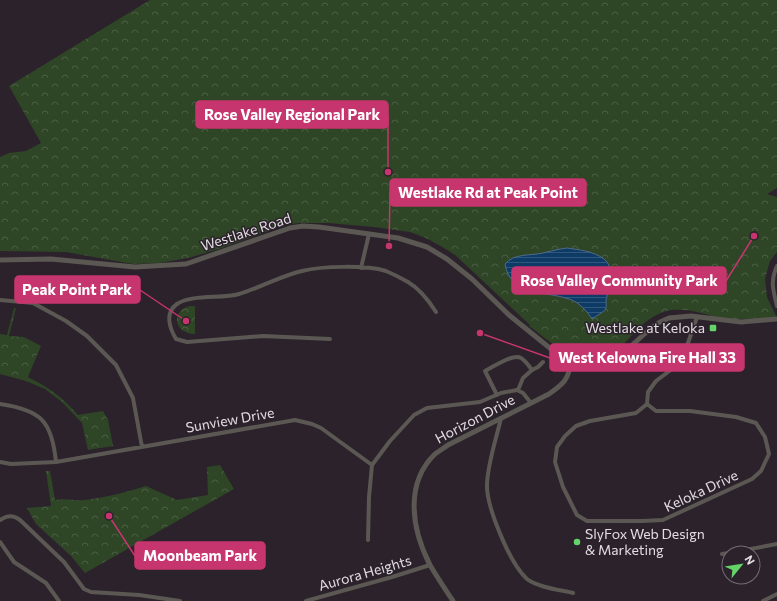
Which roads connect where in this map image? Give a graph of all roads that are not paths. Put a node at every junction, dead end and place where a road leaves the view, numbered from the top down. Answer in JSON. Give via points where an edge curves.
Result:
{"nodes":[{"id":1,"x":369,"y":234,"type":"junction"},
{"id":2,"x":0,"y":260,"type":"edge"},
{"id":3,"x":777,"y":266,"type":"edge"},
{"id":4,"x":361,"y":268,"type":"junction"},
{"id":5,"x":0,"y":300,"type":"edge"},
{"id":6,"x":777,"y":306,"type":"edge"},
{"id":7,"x":436,"y":312,"type":"dead end"},
{"id":8,"x":697,"y":317,"type":"junction"},
{"id":9,"x":777,"y":319,"type":"edge"},
{"id":10,"x":330,"y":339,"type":"dead end"},
{"id":11,"x":543,"y":362,"type":"dead end"},
{"id":12,"x":570,"y":362,"type":"junction"},
{"id":13,"x":532,"y":370,"type":"junction"},
{"id":14,"x":518,"y":390,"type":"junction"},
{"id":15,"x":497,"y":395,"type":"junction"},
{"id":16,"x":531,"y":403,"type":"junction"},
{"id":17,"x":0,"y":404,"type":"edge"},
{"id":18,"x":647,"y":404,"type":"junction"},
{"id":19,"x":501,"y":418,"type":"junction"},
{"id":20,"x":142,"y":447,"type":"junction"},
{"id":21,"x":0,"y":462,"type":"edge"},
{"id":22,"x":56,"y":462,"type":"junction"},
{"id":23,"x":372,"y":465,"type":"junction"},
{"id":24,"x":0,"y":520,"type":"edge"},
{"id":25,"x":368,"y":540,"type":"dead end"},
{"id":26,"x":0,"y":542,"type":"edge"},
{"id":27,"x":777,"y":544,"type":"edge"},
{"id":28,"x":761,"y":547,"type":"edge"},
{"id":29,"x":430,"y":564,"type":"junction"},
{"id":30,"x":573,"y":593,"type":"dead end"},
{"id":31,"x":777,"y":594,"type":"edge"},
{"id":32,"x":59,"y":601,"type":"edge"},
{"id":33,"x":180,"y":601,"type":"edge"},
{"id":34,"x":306,"y":601,"type":"edge"},
{"id":35,"x":453,"y":601,"type":"edge"},
{"id":36,"x":763,"y":601,"type":"edge"}],
"edges":[{"from":1,"to":2,"type":"street","name":"Westlake Road","via":[[303,226],[186,264],[135,267],[51,259]]},
{"from":1,"to":4,"type":"street"},
{"from":1,"to":12,"type":"street","name":"Westlake Road","via":[[398,238],[434,250],[472,279],[509,315]]},
{"from":3,"to":6,"type":"street","via":[[773,276]]},
{"from":4,"to":7,"type":"street","via":[[385,271],[409,282],[426,297]]},
{"from":4,"to":10,"type":"street","via":[[328,267],[301,271],[238,295],[186,300],[176,305],[169,315],[170,329],[176,340],[186,342],[263,336]]},
{"from":5,"to":20,"type":"street","via":[[33,303],[66,321],[87,336],[116,365],[133,398]]},
{"from":8,"to":9,"type":"street","name":"Westlake Road","via":[[741,322]]},
{"from":8,"to":12,"type":"street","name":"Westlake Road","via":[[669,318],[660,322],[631,348],[603,365],[584,367]]},
{"from":8,"to":18,"type":"street","via":[[676,366],[656,381],[648,392]]},
{"from":11,"to":13,"type":"street"},
{"from":12,"to":16,"type":"street","name":"Horizon Drive","via":[[570,370],[562,385]]},
{"from":13,"to":14,"type":"street","via":[[523,378]]},
{"from":13,"to":15,"type":"street","via":[[517,356],[486,371]]},
{"from":14,"to":15,"type":"street"},
{"from":14,"to":16,"type":"street"},
{"from":15,"to":23,"type":"street","via":[[480,402],[434,406],[421,411],[390,441]]},
{"from":16,"to":19,"type":"street","name":"Horizon Drive"},
{"from":17,"to":22,"type":"street","via":[[26,409],[38,416],[51,433]]},
{"from":18,"to":18,"type":"street","name":"Keloka Drive","via":[[656,411],[690,411],[736,417],[756,423],[765,437],[769,454],[761,471],[752,479],[663,520],[587,521],[577,515],[563,487],[555,462],[557,447],[576,426],[636,413]]},
{"from":19,"to":29,"type":"street","name":"Horizon Drive","via":[[448,445],[436,454],[418,481],[414,498],[415,522]]},
{"from":19,"to":30,"type":"street","via":[[488,470],[487,486],[495,522],[527,579]]},
{"from":20,"to":22,"type":"street","name":"Sunview Drive"},
{"from":20,"to":23,"type":"street","name":"Sunview Drive","via":[[295,420],[321,428]]},
{"from":21,"to":22,"type":"street","name":"Sunview Drive"},
{"from":23,"to":25,"type":"street"},
{"from":24,"to":33,"type":"street","via":[[6,516],[14,516],[20,520],[64,562],[84,589],[91,592]]},
{"from":26,"to":32,"type":"street","via":[[14,562],[46,583]]},
{"from":27,"to":28,"type":"street"},
{"from":29,"to":34,"type":"street","name":"Aurora Heights"},
{"from":29,"to":35,"type":"street","name":"Horizon Drive"},
{"from":31,"to":36,"type":"street"}]}
